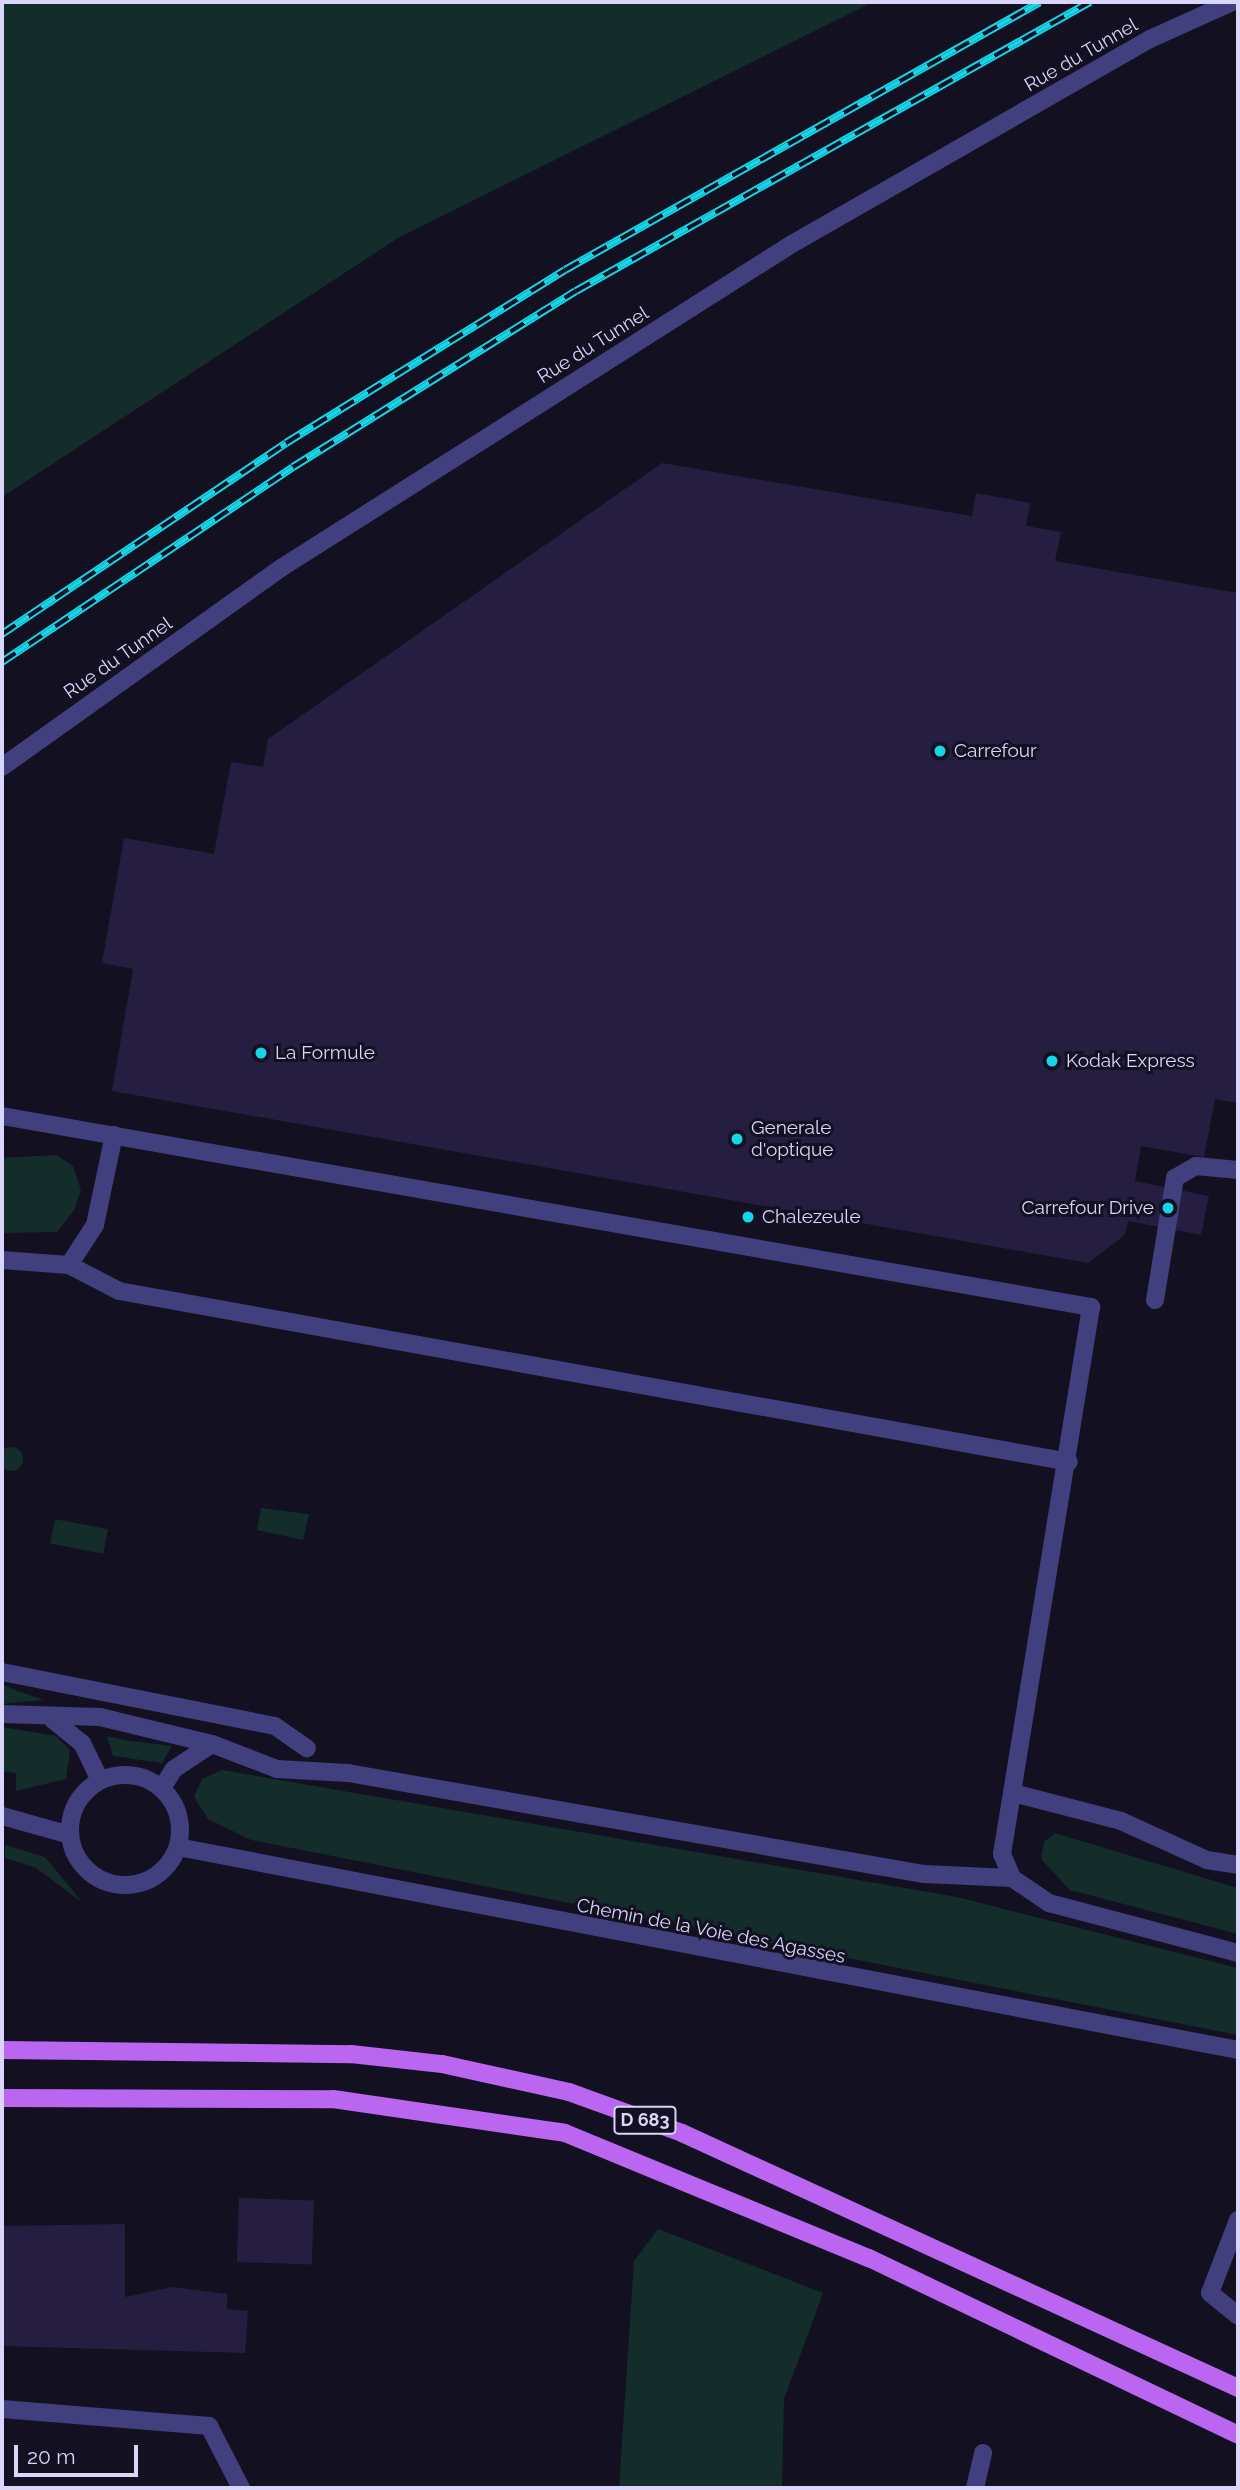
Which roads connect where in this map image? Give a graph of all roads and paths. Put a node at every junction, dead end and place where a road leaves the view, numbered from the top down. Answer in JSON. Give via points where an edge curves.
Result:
{"nodes":[{"id":1,"x":1232,"y":2,"type":"edge"},
{"id":2,"x":2,"y":766,"type":"edge"},
{"id":3,"x":4,"y":1117,"type":"edge"},
{"id":4,"x":114,"y":1135,"type":"junction"},
{"id":5,"x":1238,"y":1170,"type":"edge"},
{"id":6,"x":2,"y":1260,"type":"edge"},
{"id":7,"x":69,"y":1265,"type":"junction"},
{"id":8,"x":1155,"y":1300,"type":"dead end"},
{"id":9,"x":1069,"y":1462,"type":"junction"},
{"id":10,"x":2,"y":1672,"type":"edge"},
{"id":11,"x":2,"y":1714,"type":"edge"},
{"id":12,"x":42,"y":1715,"type":"junction"},
{"id":13,"x":212,"y":1744,"type":"junction"},
{"id":14,"x":307,"y":1748,"type":"dead end"},
{"id":15,"x":100,"y":1780,"type":"junction"},
{"id":16,"x":162,"y":1788,"type":"junction"},
{"id":17,"x":1013,"y":1793,"type":"junction"},
{"id":18,"x":2,"y":1816,"type":"edge"},
{"id":19,"x":70,"y":1835,"type":"junction"},
{"id":20,"x":178,"y":1847,"type":"junction"},
{"id":21,"x":1238,"y":1865,"type":"edge"},
{"id":22,"x":1012,"y":1878,"type":"junction"},
{"id":23,"x":1238,"y":1953,"type":"edge"},
{"id":24,"x":2,"y":2050,"type":"edge"},
{"id":25,"x":1238,"y":2050,"type":"edge"},
{"id":26,"x":2,"y":2098,"type":"edge"},
{"id":27,"x":1238,"y":2220,"type":"edge"},
{"id":28,"x":1238,"y":2316,"type":"edge"},
{"id":29,"x":1238,"y":2388,"type":"edge"},
{"id":30,"x":2,"y":2409,"type":"edge"},
{"id":31,"x":1197,"y":2416,"type":"junction"},
{"id":32,"x":1238,"y":2435,"type":"edge"},
{"id":33,"x":1238,"y":2440,"type":"edge"},
{"id":34,"x":983,"y":2453,"type":"dead end"},
{"id":35,"x":241,"y":2488,"type":"edge"},
{"id":36,"x":975,"y":2488,"type":"edge"}],
"edges":[{"from":1,"to":2,"type":"street","name":"Rue du Tunnel","via":[[1150,39],[792,244],[281,568]]},
{"from":3,"to":4,"type":"street"},
{"from":4,"to":7,"type":"street","via":[[95,1224]]},
{"from":4,"to":9,"type":"street","via":[[1091,1307]]},
{"from":5,"to":8,"type":"street","via":[[1196,1166],[1175,1178]]},
{"from":6,"to":7,"type":"street"},
{"from":7,"to":9,"type":"street","via":[[120,1291]]},
{"from":9,"to":17,"type":"street"},
{"from":10,"to":14,"type":"street","via":[[275,1726]]},
{"from":11,"to":12,"type":"street"},
{"from":12,"to":13,"type":"street","via":[[100,1717]]},
{"from":12,"to":15,"type":"street","via":[[68,1726]]},
{"from":13,"to":16,"type":"street","via":[[174,1769]]},
{"from":13,"to":22,"type":"street","via":[[277,1769],[348,1773],[924,1874]]},
{"from":15,"to":16,"type":"street","via":[[132,1775]]},
{"from":15,"to":19,"type":"street","via":[[76,1803]]},
{"from":16,"to":20,"type":"street","via":[[179,1816]]},
{"from":17,"to":21,"type":"street","via":[[1121,1821],[1207,1860]]},
{"from":17,"to":22,"type":"street","via":[[1003,1854]]},
{"from":18,"to":19,"type":"street"},
{"from":19,"to":20,"type":"street","via":[[86,1869],[119,1885],[155,1877]]},
{"from":20,"to":25,"type":"street","name":"Chemin de la Voie des Agasses"},
{"from":22,"to":23,"type":"street","via":[[1049,1903]]},
{"from":24,"to":29,"type":"main road","number":"D 683","via":[[351,2054],[442,2064],[569,2092],[682,2133]]},
{"from":26,"to":31,"type":"main road","number":"D 683","via":[[333,2099],[565,2133],[857,2252]]},
{"from":27,"to":28,"type":"street","via":[[1210,2293]]},
{"from":30,"to":35,"type":"street","via":[[209,2426]]},
{"from":31,"to":32,"type":"main road","number":"D 683"},
{"from":31,"to":33,"type":"main road"},
{"from":34,"to":36,"type":"street"}]}
